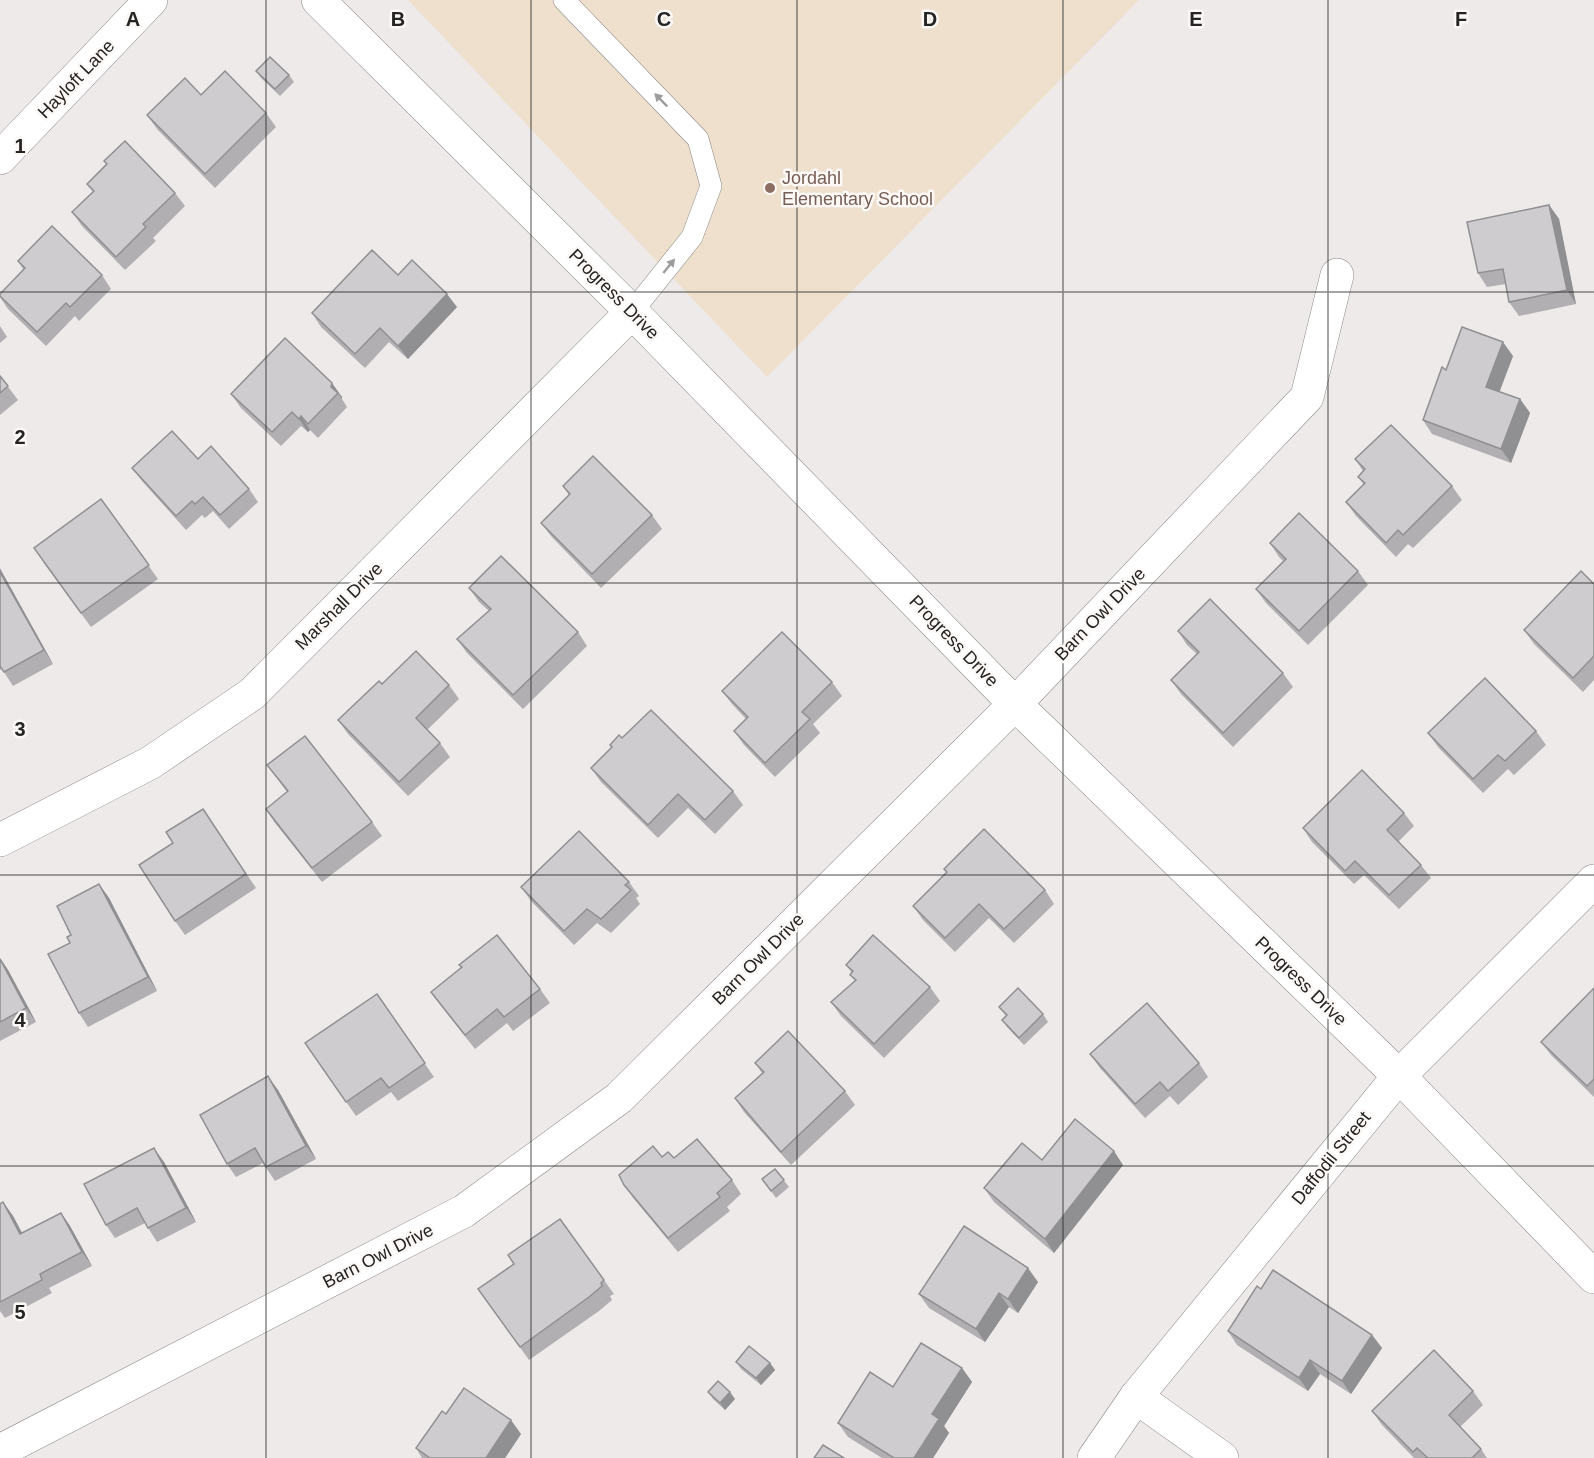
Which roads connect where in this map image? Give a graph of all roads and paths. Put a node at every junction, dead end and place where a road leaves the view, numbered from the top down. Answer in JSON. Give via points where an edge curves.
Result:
{"nodes":[{"id":1,"x":151,"y":0,"type":"edge"},
{"id":2,"x":318,"y":0,"type":"edge"},
{"id":3,"x":569,"y":2,"type":"edge"},
{"id":4,"x":0,"y":158,"type":"edge"},
{"id":5,"x":1337,"y":275,"type":"dead end"},
{"id":6,"x":632,"y":312,"type":"junction"},
{"id":7,"x":1015,"y":704,"type":"junction"},
{"id":8,"x":0,"y":840,"type":"edge"},
{"id":9,"x":1594,"y":881,"type":"edge"},
{"id":10,"x":1399,"y":1076,"type":"junction"},
{"id":11,"x":1594,"y":1277,"type":"edge"},
{"id":12,"x":1136,"y":1397,"type":"junction"},
{"id":13,"x":0,"y":1451,"type":"edge"},
{"id":14,"x":1094,"y":1458,"type":"edge"},
{"id":15,"x":1222,"y":1458,"type":"edge"}],
"edges":[{"from":1,"to":4,"type":"street","name":"Hayloft Lane"},
{"from":2,"to":6,"type":"street","name":"Progress Drive"},
{"from":6,"to":3,"type":"lane","one_way":true,"via":[[692,237],[711,186],[698,139]]},
{"from":5,"to":7,"type":"street","name":"Barn Owl Drive","via":[[1306,397]]},
{"from":6,"to":7,"type":"street","name":"Progress Drive"},
{"from":6,"to":8,"type":"street","name":"Marshall Drive","via":[[252,694],[150,763]]},
{"from":7,"to":10,"type":"street","name":"Progress Drive"},
{"from":7,"to":13,"type":"street","name":"Barn Owl Drive","via":[[628,1089],[601,1111],[464,1211]]},
{"from":9,"to":10,"type":"street","name":"Daffodil Street"},
{"from":10,"to":11,"type":"street","name":"Progress Drive"},
{"from":10,"to":12,"type":"street","name":"Daffodil Street"},
{"from":12,"to":14,"type":"street","name":"Daffodil Street"},
{"from":12,"to":15,"type":"street"}]}
